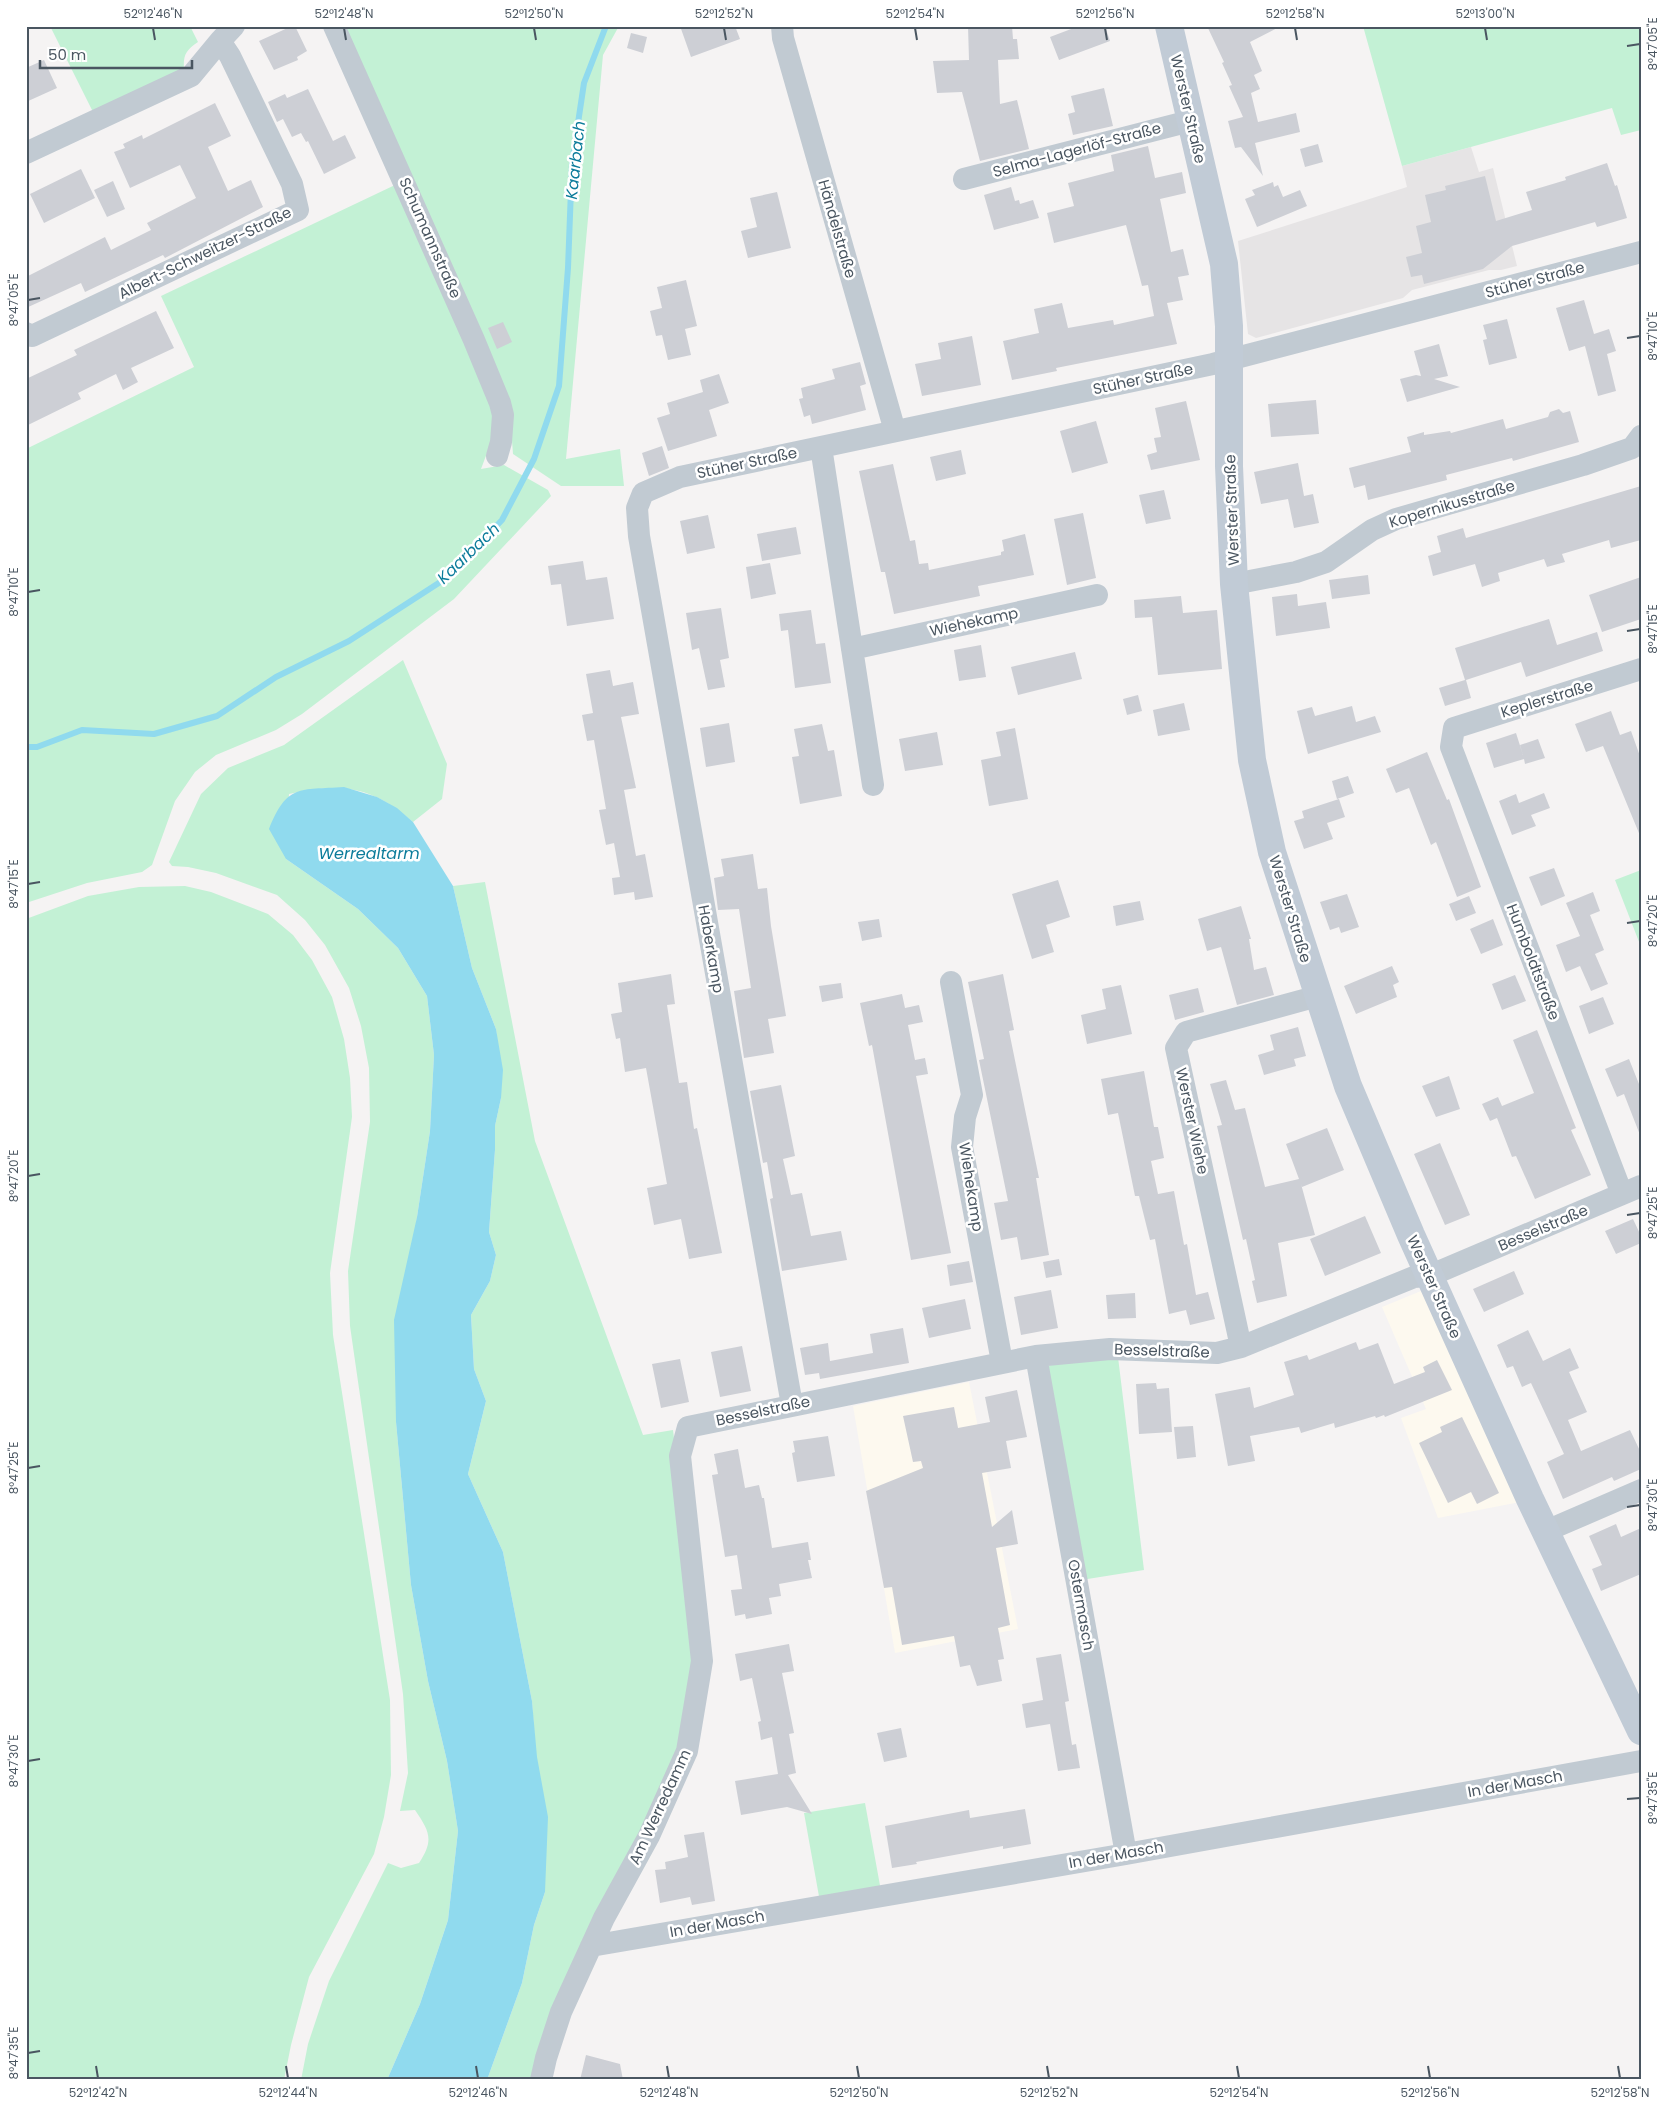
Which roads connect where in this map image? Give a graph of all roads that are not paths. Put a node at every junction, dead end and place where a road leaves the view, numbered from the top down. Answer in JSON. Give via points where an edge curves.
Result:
{"nodes":[{"id":1,"x":334,"y":26,"type":"edge"},
{"id":2,"x":782,"y":26,"type":"edge"},
{"id":3,"x":1169,"y":26,"type":"edge"},
{"id":4,"x":227,"y":34,"type":"edge"},
{"id":5,"x":1190,"y":120,"type":"junction"},
{"id":6,"x":26,"y":153,"type":"edge"},
{"id":7,"x":964,"y":180,"type":"dead end"},
{"id":8,"x":1641,"y":252,"type":"edge"},
{"id":9,"x":26,"y":333,"type":"edge"},
{"id":10,"x":1229,"y":360,"type":"junction"},
{"id":11,"x":895,"y":431,"type":"junction"},
{"id":12,"x":1641,"y":436,"type":"edge"},
{"id":13,"x":821,"y":447,"type":"junction"},
{"id":14,"x":497,"y":456,"type":"dead end"},
{"id":15,"x":643,"y":493,"type":"joint"},
{"id":16,"x":1234,"y":584,"type":"junction"},
{"id":17,"x":1097,"y":595,"type":"dead end"},
{"id":18,"x":852,"y":649,"type":"junction"},
{"id":19,"x":1641,"y":669,"type":"edge"},
{"id":20,"x":1454,"y":728,"type":"joint"},
{"id":21,"x":873,"y":785,"type":"dead end"},
{"id":22,"x":951,"y":982,"type":"dead end"},
{"id":23,"x":1318,"y":996,"type":"junction"},
{"id":24,"x":1631,"y":1190,"type":"edge"},
{"id":25,"x":1430,"y":1276,"type":"junction"},
{"id":26,"x":1241,"y":1347,"type":"junction"},
{"id":27,"x":1036,"y":1356,"type":"junction"},
{"id":28,"x":1002,"y":1362,"type":"junction"},
{"id":29,"x":792,"y":1405,"type":"junction"},
{"id":30,"x":688,"y":1427,"type":"joint"},
{"id":31,"x":1641,"y":1490,"type":"edge"},
{"id":32,"x":1546,"y":1531,"type":"junction"},
{"id":33,"x":1641,"y":1731,"type":"edge"},
{"id":34,"x":1641,"y":1761,"type":"edge"},
{"id":35,"x":1126,"y":1854,"type":"junction"},
{"id":36,"x":591,"y":1946,"type":"junction"},
{"id":37,"x":541,"y":2080,"type":"edge"}],
"edges":[{"from":1,"to":14,"type":"street","name":"Schumannstraße","via":[[500,403],[503,416]]},
{"from":2,"to":11,"type":"street","name":"Händelstraße","via":[[785,47]]},
{"from":3,"to":5,"type":"main road","name":"Werster Straße"},
{"from":4,"to":6,"type":"street","name":"Albert-Schweitzer-Straße","via":[[191,76]]},
{"from":4,"to":9,"type":"street","name":"Albert-Schweitzer-Straße","via":[[230,56],[292,184],[298,210],[32,336]]},
{"from":5,"to":7,"type":"street","name":"Selma-Lagerlöf-Straße"},
{"from":5,"to":10,"type":"main road","name":"Werster Straße","via":[[1224,264]]},
{"from":8,"to":10,"type":"street","name":"Stüher Straße"},
{"from":10,"to":11,"type":"street","name":"Stüher Straße"},
{"from":10,"to":16,"type":"main road","name":"Werster Straße"},
{"from":11,"to":13,"type":"street","name":"Stüher Straße"},
{"from":12,"to":16,"type":"street","name":"Kopernikusstraße","via":[[1632,448],[1583,465],[1396,519],[1372,530],[1326,562],[1296,572]]},
{"from":13,"to":15,"type":"street","name":"Stüher Straße","via":[[680,477]]},
{"from":13,"to":18,"type":"street"},
{"from":15,"to":29,"type":"street","name":"Haberkamp","via":[[638,508],[639,536]]},
{"from":16,"to":23,"type":"main road","name":"Werster Straße","via":[[1252,760],[1281,885]]},
{"from":17,"to":18,"type":"street","name":"Wiehekamp"},
{"from":18,"to":21,"type":"street"},
{"from":19,"to":20,"type":"street","name":"Keplerstraße"},
{"from":20,"to":24,"type":"street","name":"Humboldtstraße","via":[[1451,747]]},
{"from":22,"to":28,"type":"street","name":"Wiehekamp","via":[[972,1095],[965,1117],[962,1147]]},
{"from":23,"to":25,"type":"main road","name":"Werster Straße","via":[[1348,1086]]},
{"from":23,"to":26,"type":"street","name":"Werster Wiehe","via":[[1186,1032],[1176,1048]]},
{"from":24,"to":25,"type":"street","name":"Besselstraße"},
{"from":25,"to":26,"type":"street","name":"Besselstraße","via":[[1414,1277]]},
{"from":25,"to":32,"type":"main road","name":"Werster Straße"},
{"from":26,"to":27,"type":"street","name":"Besselstraße","via":[[1217,1353],[1110,1349]]},
{"from":27,"to":28,"type":"street","name":"Besselstraße"},
{"from":27,"to":35,"type":"street","name":"Ostermasch"},
{"from":28,"to":29,"type":"street","name":"Besselstraße"},
{"from":29,"to":30,"type":"street","name":"Besselstraße"},
{"from":30,"to":36,"type":"street","name":"Am Werredamm","via":[[680,1456],[702,1661],[688,1751],[649,1836]]},
{"from":31,"to":32,"type":"street"},
{"from":32,"to":33,"type":"main road","name":"Werster Straße"},
{"from":34,"to":35,"type":"street","name":"In der Masch"},
{"from":35,"to":36,"type":"street","name":"In der Masch"},
{"from":36,"to":37,"type":"street","name":"Am Werredamm","via":[[555,2027]]}]}
